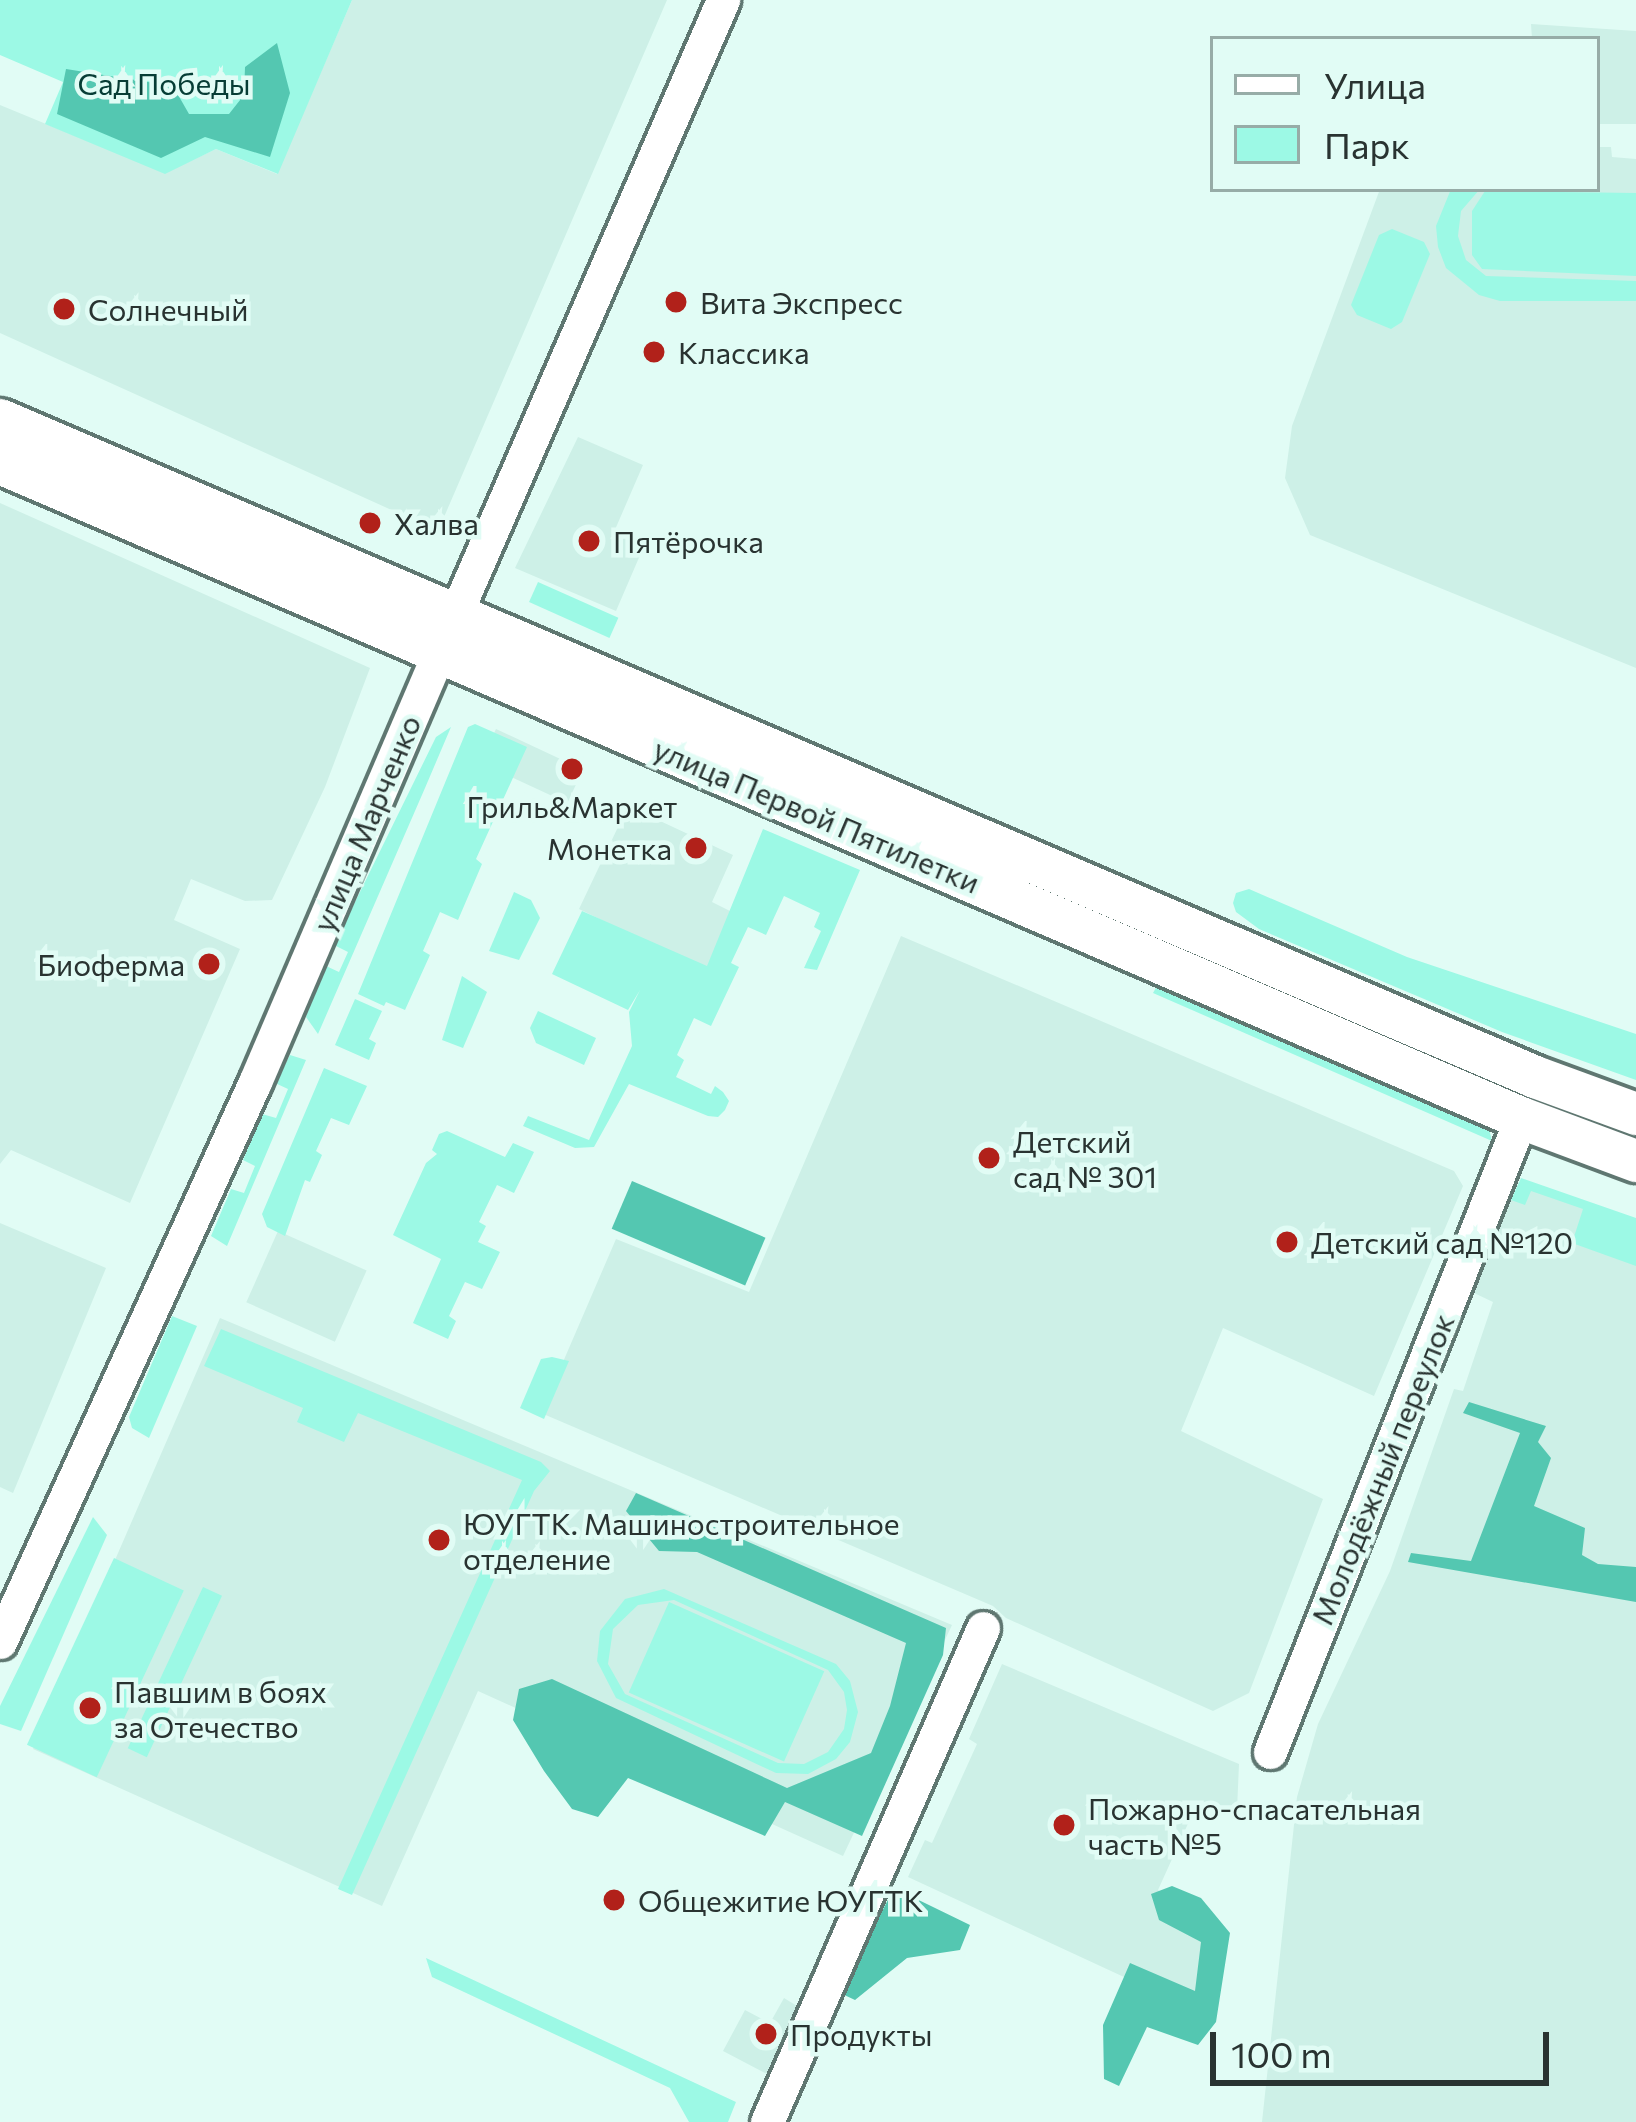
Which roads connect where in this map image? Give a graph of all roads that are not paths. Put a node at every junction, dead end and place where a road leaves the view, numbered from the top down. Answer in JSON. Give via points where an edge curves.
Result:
{"nodes":[{"id":1,"x":723,"y":0,"type":"edge"},
{"id":2,"x":0,"y":420,"type":"edge"},
{"id":3,"x":0,"y":463,"type":"edge"},
{"id":4,"x":456,"y":613,"type":"junction"},
{"id":5,"x":439,"y":653,"type":"junction"},
{"id":6,"x":1636,"y":1114,"type":"edge"},
{"id":7,"x":1521,"y":1118,"type":"junction"},
{"id":8,"x":1636,"y":1161,"type":"edge"},
{"id":9,"x":983,"y":1628,"type":"dead end"},
{"id":10,"x":0,"y":1642,"type":"edge"},
{"id":11,"x":1270,"y":1752,"type":"dead end"},
{"id":12,"x":767,"y":2122,"type":"edge"}],
"edges":[{"from":1,"to":4,"type":"street","name":"улица Марченко"},
{"from":2,"to":4,"type":"main road","name":"улица Первой Пятилетки"},
{"from":3,"to":5,"type":"main road","name":"улица Первой Пятилетки"},
{"from":4,"to":5,"type":"main road","name":"улица Марченко"},
{"from":4,"to":6,"type":"main road","name":"улица Первой Пятилетки"},
{"from":5,"to":7,"type":"main road","name":"улица Первой Пятилетки"},
{"from":5,"to":10,"type":"street","name":"улица Марченко"},
{"from":7,"to":8,"type":"main road","name":"улица Первой Пятилетки"},
{"from":7,"to":11,"type":"street","name":"Молодёжный переулок"},
{"from":9,"to":12,"type":"street"}]}
